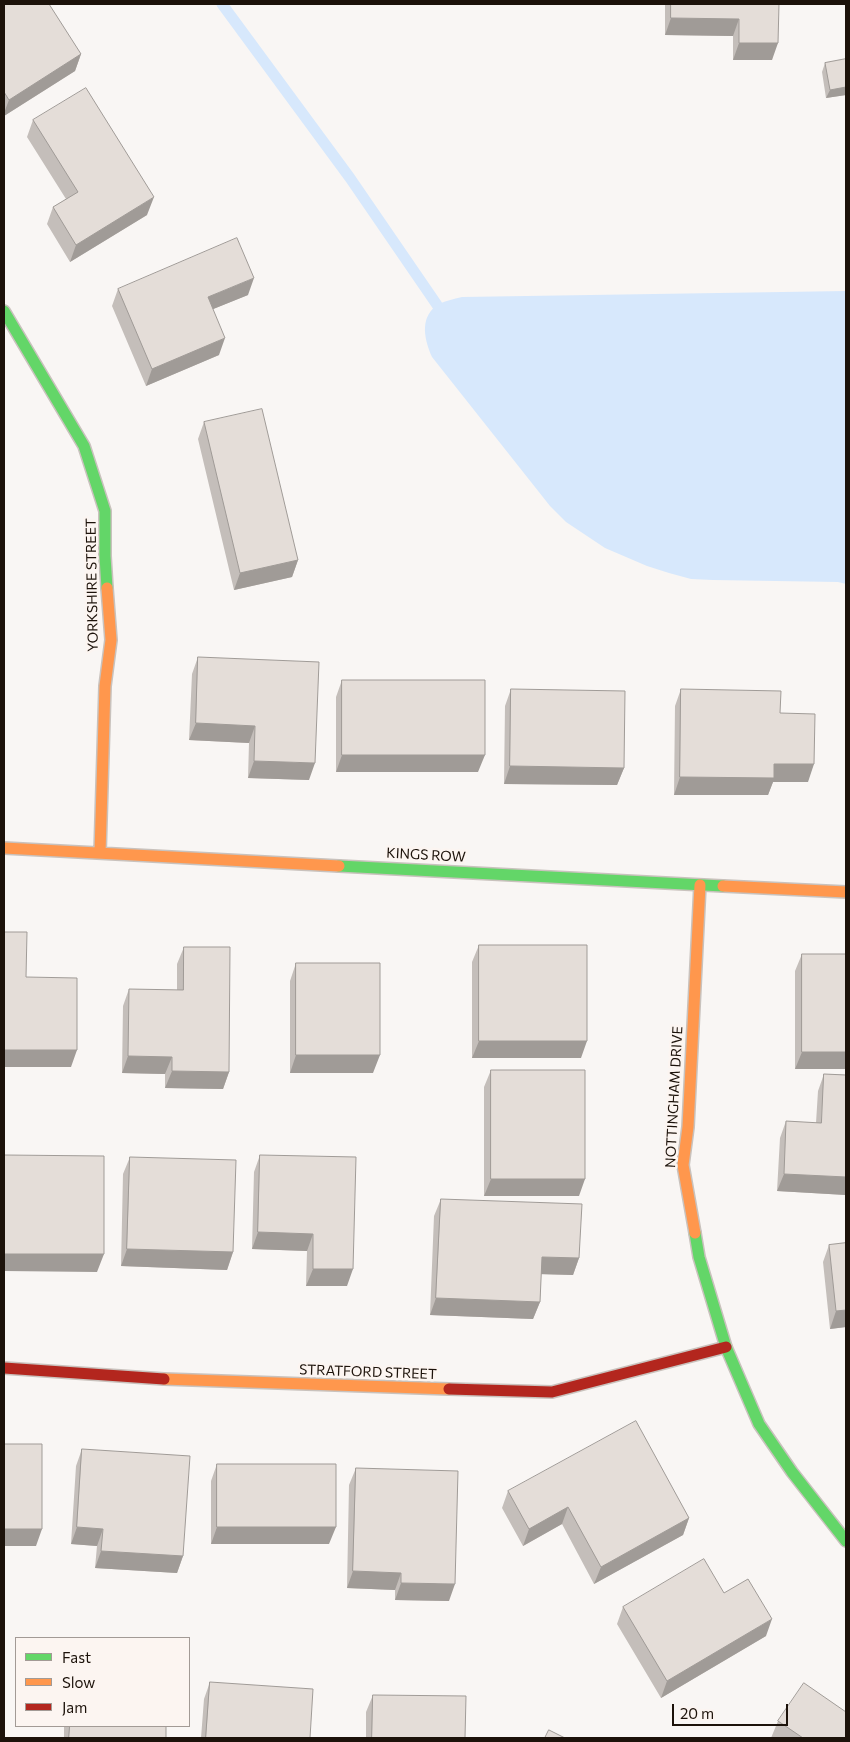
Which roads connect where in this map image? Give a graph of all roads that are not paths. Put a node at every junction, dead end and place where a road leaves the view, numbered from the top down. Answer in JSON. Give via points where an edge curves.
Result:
{"nodes":[{"id":1,"x":4,"y":311,"type":"edge"},
{"id":2,"x":4,"y":848,"type":"edge"},
{"id":3,"x":100,"y":854,"type":"junction"},
{"id":4,"x":700,"y":885,"type":"junction"},
{"id":5,"x":846,"y":892,"type":"edge"},
{"id":6,"x":726,"y":1347,"type":"junction"},
{"id":7,"x":4,"y":1368,"type":"edge"},
{"id":8,"x":846,"y":1541,"type":"edge"}],
"edges":[{"from":1,"to":3,"type":"street","name":"YORKSHIRE STREET","via":[[84,446],[106,511],[111,640],[106,686]]},
{"from":2,"to":3,"type":"street","name":"KINGS ROW"},
{"from":3,"to":4,"type":"street","name":"KINGS ROW"},
{"from":4,"to":5,"type":"street","name":"KINGS ROW"},
{"from":4,"to":6,"type":"street","name":"NOTTINGHAM DRIVE","via":[[688,1127],[683,1165],[699,1257]]},
{"from":6,"to":7,"type":"street","name":"STRATFORD STREET","via":[[552,1392],[165,1379]]},
{"from":6,"to":8,"type":"street","name":"NOTTINGHAM DRIVE","via":[[759,1424]]}]}
